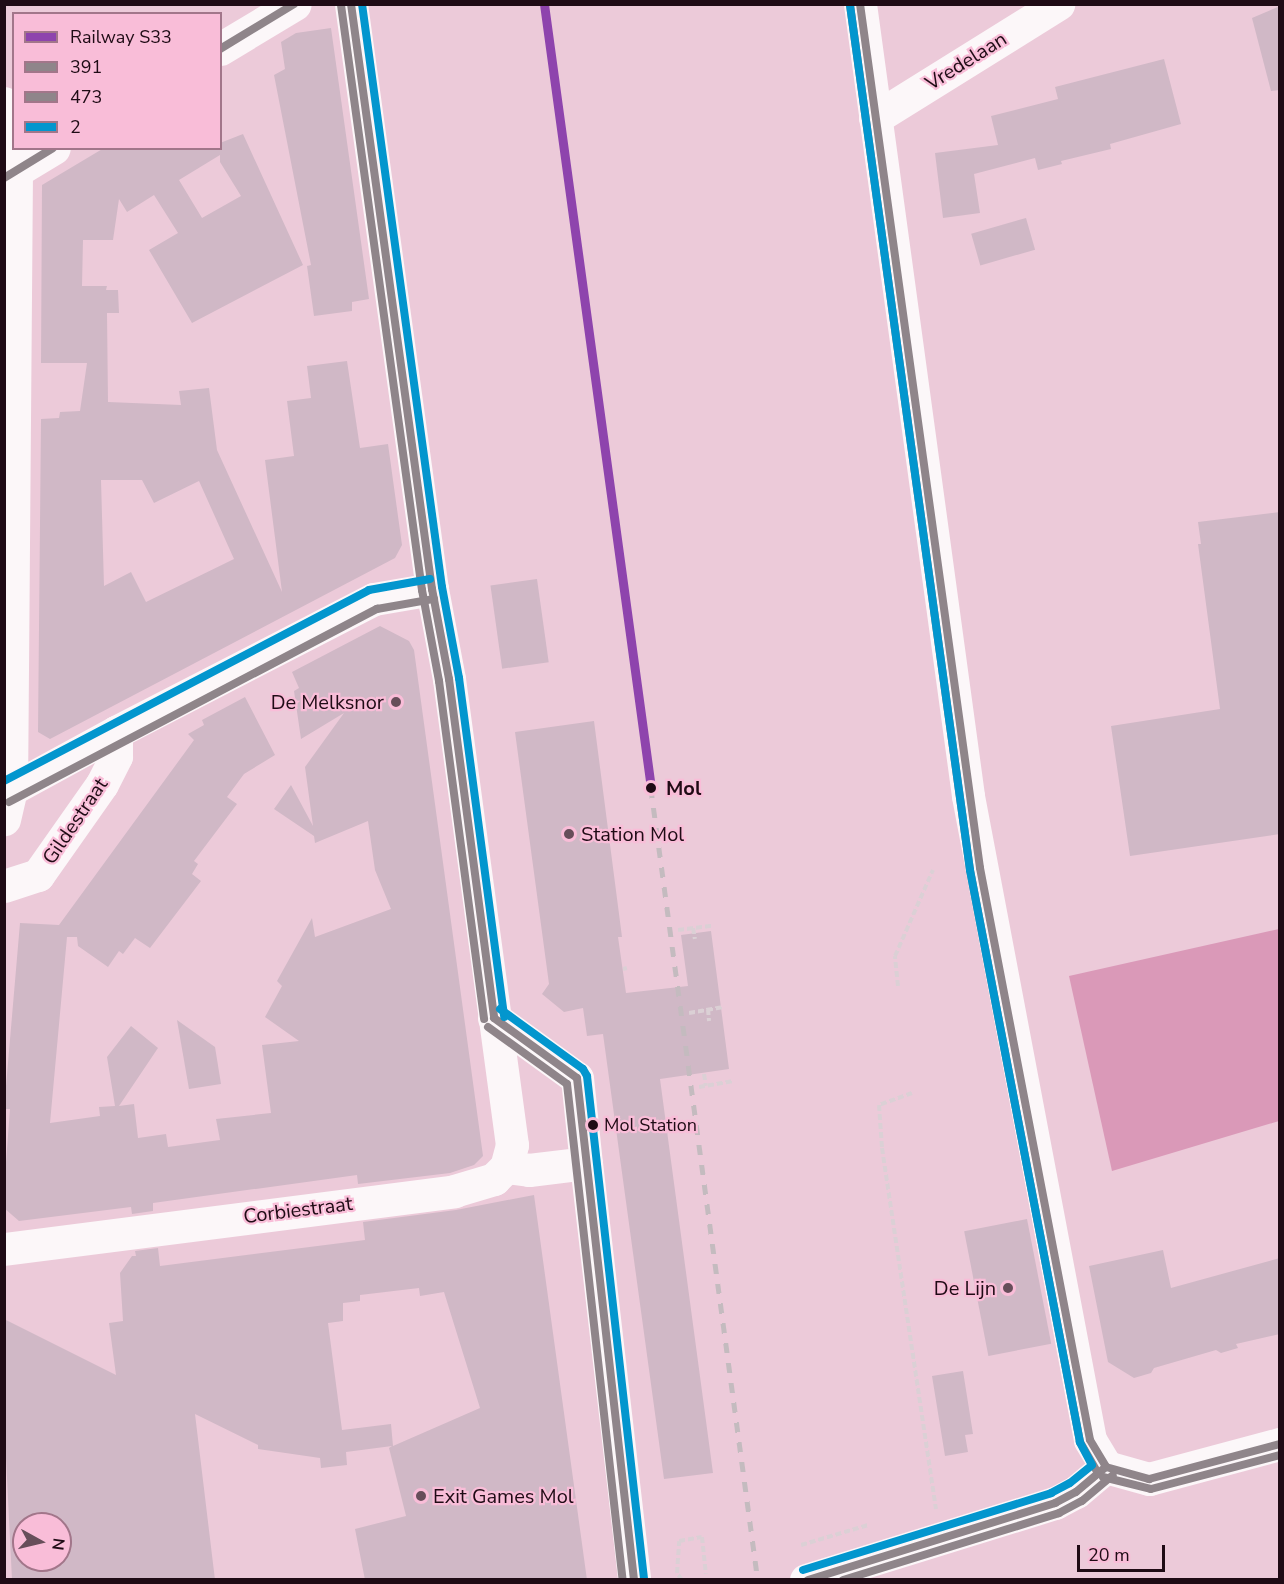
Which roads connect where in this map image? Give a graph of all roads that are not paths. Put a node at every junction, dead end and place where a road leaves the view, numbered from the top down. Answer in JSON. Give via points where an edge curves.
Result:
{"nodes":[{"id":1,"x":295,"y":4,"type":"edge"},
{"id":2,"x":351,"y":4,"type":"edge"},
{"id":3,"x":860,"y":4,"type":"edge"},
{"id":4,"x":1058,"y":4,"type":"edge"},
{"id":5,"x":222,"y":48,"type":"edge"},
{"id":6,"x":4,"y":104,"type":"edge"},
{"id":7,"x":874,"y":118,"type":"junction"},
{"id":8,"x":51,"y":150,"type":"edge"},
{"id":9,"x":10,"y":175,"type":"edge"},
{"id":10,"x":432,"y":589,"type":"junction"},
{"id":11,"x":116,"y":732,"type":"junction"},
{"id":12,"x":7,"y":801,"type":"edge"},
{"id":13,"x":4,"y":886,"type":"edge"},
{"id":14,"x":494,"y":1018,"type":"junction"},
{"id":15,"x":585,"y":1163,"type":"junction"},
{"id":16,"x":506,"y":1167,"type":"junction"},
{"id":17,"x":4,"y":1249,"type":"edge"},
{"id":18,"x":1280,"y":1444,"type":"edge"},
{"id":19,"x":1106,"y":1467,"type":"junction"},
{"id":20,"x":813,"y":1578,"type":"edge"},
{"id":21,"x":634,"y":1580,"type":"edge"}],
"edges":[{"from":1,"to":5,"type":"street"},
{"from":2,"to":10,"type":"street"},
{"from":3,"to":7,"type":"street"},
{"from":4,"to":7,"type":"street","name":"Vredelaan"},
{"from":6,"to":9,"type":"street"},
{"from":7,"to":19,"type":"street","via":[[980,868],[1090,1440]]},
{"from":8,"to":9,"type":"street"},
{"from":9,"to":12,"type":"street"},
{"from":10,"to":11,"type":"street","name":"Gildestraat","via":[[374,599]]},
{"from":10,"to":14,"type":"street","via":[[449,680]]},
{"from":11,"to":12,"type":"street","name":"Gildestraat"},
{"from":11,"to":13,"type":"street","name":"Gildestraat","via":[[116,756],[102,784],[38,875]]},
{"from":14,"to":15,"type":"street","via":[[577,1078]]},
{"from":14,"to":16,"type":"street","via":[[512,1145]]},
{"from":15,"to":16,"type":"street","via":[[529,1170]]},
{"from":15,"to":21,"type":"street"},
{"from":16,"to":17,"type":"street","name":"Corbiestraat","via":[[494,1179],[454,1191]]},
{"from":18,"to":19,"type":"street","via":[[1149,1479]]},
{"from":19,"to":20,"type":"street","via":[[1076,1492],[1055,1503]]}]}
